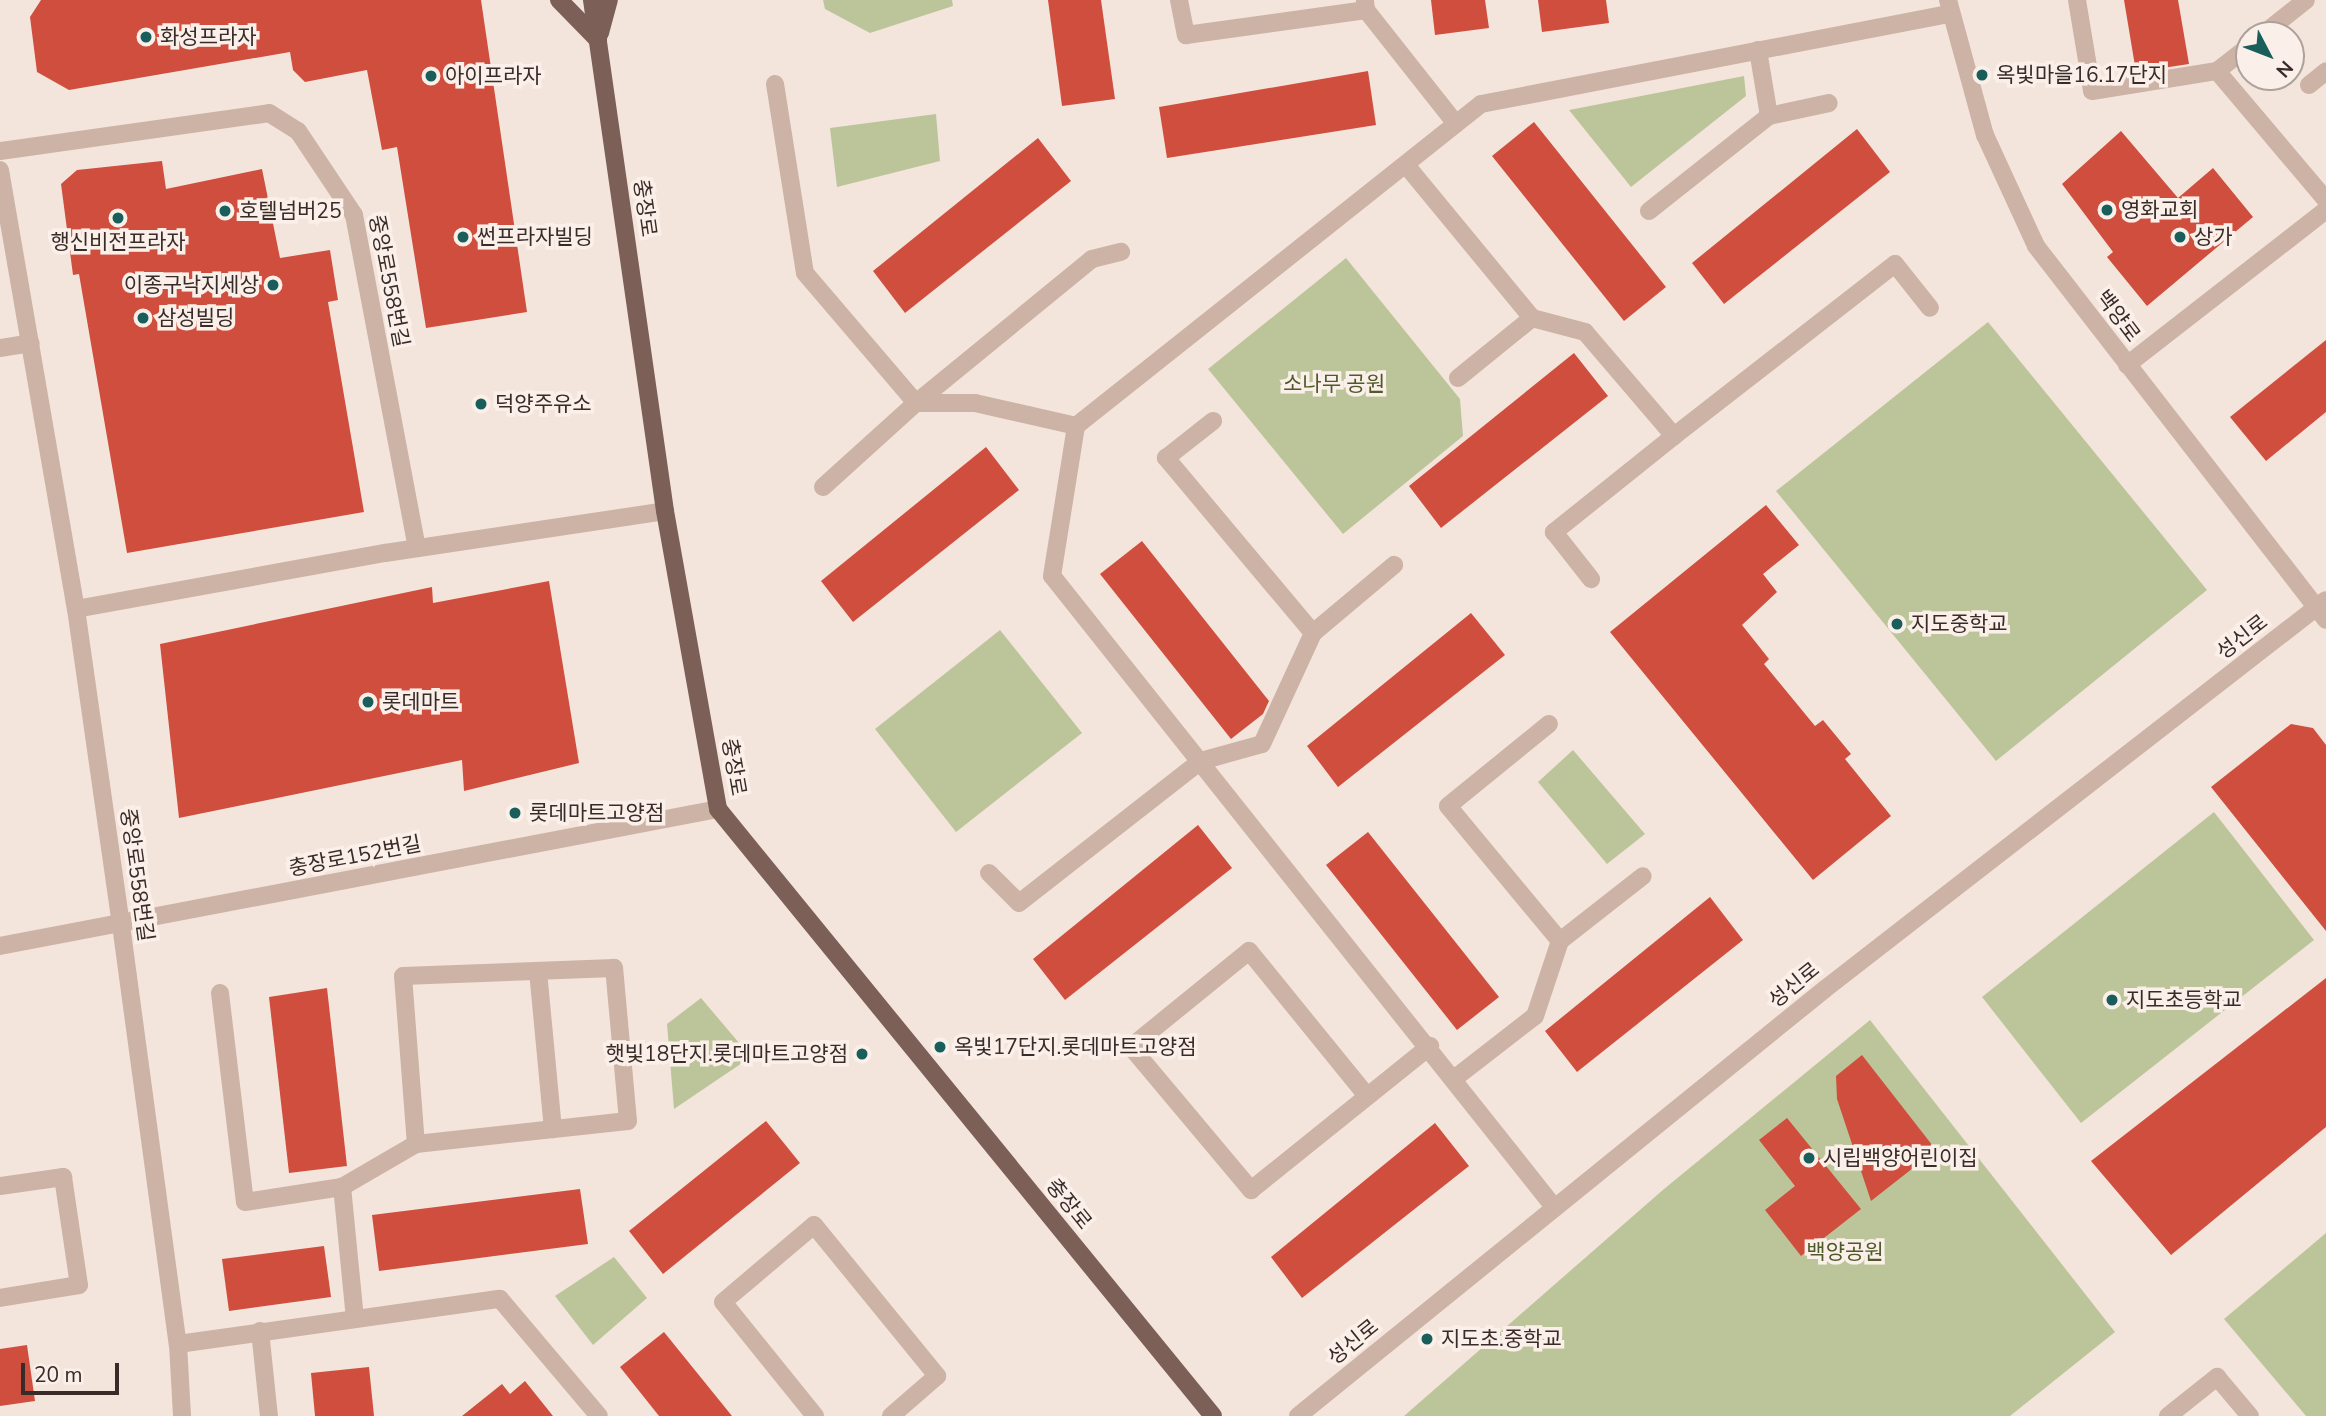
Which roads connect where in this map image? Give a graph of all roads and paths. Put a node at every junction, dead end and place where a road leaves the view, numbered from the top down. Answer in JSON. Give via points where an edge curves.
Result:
{"nodes":[{"id":1,"x":559,"y":0,"type":"edge"},
{"id":2,"x":592,"y":0,"type":"edge"},
{"id":3,"x":609,"y":0,"type":"edge"},
{"id":4,"x":1180,"y":0,"type":"edge"},
{"id":5,"x":2077,"y":0,"type":"edge"},
{"id":6,"x":2306,"y":0,"type":"edge"},
{"id":7,"x":1365,"y":5,"type":"edge"},
{"id":8,"x":1949,"y":7,"type":"edge"},
{"id":9,"x":2280,"y":21,"type":"edge"},
{"id":10,"x":598,"y":40,"type":"junction"},
{"id":11,"x":1758,"y":50,"type":"junction"},
{"id":12,"x":2235,"y":57,"type":"edge"},
{"id":13,"x":2217,"y":71,"type":"junction"},
{"id":14,"x":2326,"y":71,"type":"edge"},
{"id":15,"x":775,"y":84,"type":"dead end"},
{"id":16,"x":2309,"y":85,"type":"dead end"},
{"id":17,"x":1829,"y":103,"type":"dead end"},
{"id":18,"x":1769,"y":116,"type":"junction"},
{"id":19,"x":1456,"y":124,"type":"junction"},
{"id":20,"x":0,"y":151,"type":"edge"},
{"id":21,"x":1406,"y":164,"type":"junction"},
{"id":22,"x":0,"y":170,"type":"edge"},
{"id":23,"x":2326,"y":200,"type":"edge"},
{"id":24,"x":2326,"y":210,"type":"edge"},
{"id":25,"x":1649,"y":211,"type":"dead end"},
{"id":26,"x":1121,"y":252,"type":"dead end"},
{"id":27,"x":1930,"y":308,"type":"dead end"},
{"id":28,"x":1532,"y":318,"type":"junction"},
{"id":29,"x":31,"y":343,"type":"junction"},
{"id":30,"x":0,"y":348,"type":"edge"},
{"id":31,"x":2127,"y":365,"type":"junction"},
{"id":32,"x":1458,"y":378,"type":"dead end"},
{"id":33,"x":916,"y":402,"type":"junction"},
{"id":34,"x":1213,"y":421,"type":"dead end"},
{"id":35,"x":1076,"y":426,"type":"junction"},
{"id":36,"x":1674,"y":436,"type":"junction"},
{"id":37,"x":823,"y":487,"type":"dead end"},
{"id":38,"x":665,"y":511,"type":"junction"},
{"id":39,"x":417,"y":548,"type":"junction"},
{"id":40,"x":1394,"y":565,"type":"dead end"},
{"id":41,"x":1591,"y":579,"type":"dead end"},
{"id":42,"x":76,"y":609,"type":"junction"},
{"id":43,"x":2323,"y":609,"type":"edge"},
{"id":44,"x":1313,"y":632,"type":"junction"},
{"id":45,"x":1549,"y":724,"type":"dead end"},
{"id":46,"x":1201,"y":761,"type":"junction"},
{"id":47,"x":718,"y":809,"type":"junction"},
{"id":48,"x":989,"y":873,"type":"dead end"},
{"id":49,"x":1643,"y":876,"type":"dead end"},
{"id":50,"x":121,"y":925,"type":"junction"},
{"id":51,"x":1560,"y":941,"type":"junction"},
{"id":52,"x":0,"y":946,"type":"edge"},
{"id":53,"x":538,"y":971,"type":"junction"},
{"id":54,"x":220,"y":993,"type":"dead end"},
{"id":55,"x":1430,"y":1046,"type":"junction"},
{"id":56,"x":1455,"y":1078,"type":"junction"},
{"id":57,"x":1367,"y":1096,"type":"junction"},
{"id":58,"x":553,"y":1129,"type":"junction"},
{"id":59,"x":416,"y":1144,"type":"junction"},
{"id":60,"x":0,"y":1186,"type":"edge"},
{"id":61,"x":342,"y":1187,"type":"junction"},
{"id":62,"x":1554,"y":1207,"type":"junction"},
{"id":63,"x":0,"y":1298,"type":"edge"},
{"id":64,"x":355,"y":1319,"type":"junction"},
{"id":65,"x":260,"y":1331,"type":"junction"},
{"id":66,"x":178,"y":1344,"type":"junction"},
{"id":67,"x":182,"y":1416,"type":"edge"},
{"id":68,"x":269,"y":1416,"type":"edge"},
{"id":69,"x":599,"y":1416,"type":"edge"},
{"id":70,"x":815,"y":1416,"type":"edge"},
{"id":71,"x":891,"y":1416,"type":"edge"},
{"id":72,"x":1213,"y":1416,"type":"edge"},
{"id":73,"x":1298,"y":1416,"type":"edge"},
{"id":74,"x":2168,"y":1416,"type":"edge"},
{"id":75,"x":2250,"y":1416,"type":"edge"}],
"edges":[{"from":1,"to":10,"type":"main road"},
{"from":2,"to":10,"type":"main road","name":"충장로"},
{"from":3,"to":10,"type":"main road"},
{"from":4,"to":7,"type":"street","via":[[1186,34]]},
{"from":5,"to":13,"type":"street","via":[[2092,91]]},
{"from":6,"to":9,"type":"street"},
{"from":7,"to":19,"type":"street"},
{"from":8,"to":11,"type":"street"},
{"from":8,"to":31,"type":"street","name":"백양로","via":[[1985,135],[2036,246]]},
{"from":10,"to":38,"type":"main road","name":"충장로"},
{"from":11,"to":18,"type":"street"},
{"from":11,"to":19,"type":"street","via":[[1481,104]]},
{"from":12,"to":13,"type":"street"},
{"from":13,"to":23,"type":"street"},
{"from":14,"to":16,"type":"street"},
{"from":15,"to":33,"type":"street","via":[[804,273]]},
{"from":17,"to":18,"type":"street"},
{"from":18,"to":25,"type":"street"},
{"from":19,"to":21,"type":"street"},
{"from":20,"to":39,"type":"street","name":"중앙로558번길","via":[[269,113],[298,131],[354,215]]},
{"from":21,"to":28,"type":"street"},
{"from":21,"to":35,"type":"street"},
{"from":22,"to":29,"type":"street","name":"중앙로558번길"},
{"from":24,"to":31,"type":"street"},
{"from":26,"to":33,"type":"street","via":[[1092,259]]},
{"from":27,"to":36,"type":"street","via":[[1895,264]]},
{"from":28,"to":32,"type":"street"},
{"from":28,"to":36,"type":"street","via":[[1585,332]]},
{"from":29,"to":30,"type":"street"},
{"from":29,"to":42,"type":"street","name":"중앙로558번길"},
{"from":31,"to":43,"type":"street","name":"백양로"},
{"from":33,"to":35,"type":"street","via":[[975,403]]},
{"from":33,"to":37,"type":"street"},
{"from":34,"to":44,"type":"street","via":[[1166,458]]},
{"from":35,"to":46,"type":"street","via":[[1052,576]]},
{"from":36,"to":41,"type":"street","via":[[1554,532]]},
{"from":38,"to":39,"type":"street"},
{"from":38,"to":47,"type":"main road","name":"충장로"},
{"from":39,"to":42,"type":"street"},
{"from":40,"to":44,"type":"street"},
{"from":42,"to":50,"type":"street","name":"중앙로558번길"},
{"from":43,"to":62,"type":"street","name":"성신로","via":[[1881,944]]},
{"from":44,"to":46,"type":"street","via":[[1262,744]]},
{"from":45,"to":51,"type":"street","via":[[1448,806]]},
{"from":46,"to":48,"type":"street","via":[[1019,903]]},
{"from":46,"to":55,"type":"street"},
{"from":47,"to":50,"type":"street","name":"충장로152번길"},
{"from":47,"to":72,"type":"main road","name":"충장로"},
{"from":49,"to":51,"type":"street"},
{"from":50,"to":52,"type":"street","name":"충장로152번길"},
{"from":50,"to":66,"type":"street","name":"중앙로558번길"},
{"from":51,"to":56,"type":"street","via":[[1535,1016]]},
{"from":53,"to":58,"type":"street"},
{"from":53,"to":58,"type":"street","via":[[614,968],[628,1121]]},
{"from":53,"to":59,"type":"street","via":[[403,976]]},
{"from":54,"to":61,"type":"street","via":[[245,1202]]},
{"from":55,"to":56,"type":"street"},
{"from":55,"to":57,"type":"street"},
{"from":56,"to":62,"type":"street"},
{"from":57,"to":57,"type":"street","via":[[1251,1190],[1131,1048],[1249,951]]},
{"from":58,"to":59,"type":"street"},
{"from":59,"to":61,"type":"street"},
{"from":60,"to":63,"type":"street","via":[[63,1177],[79,1286]]},
{"from":61,"to":64,"type":"street"},
{"from":62,"to":73,"type":"street","name":"성신로"},
{"from":64,"to":65,"type":"street"},
{"from":64,"to":69,"type":"street","via":[[500,1299]]},
{"from":65,"to":66,"type":"street"},
{"from":65,"to":68,"type":"street"},
{"from":66,"to":67,"type":"street","name":"중앙로558번길"},
{"from":70,"to":71,"type":"street","via":[[723,1302],[814,1225],[937,1376]]},
{"from":74,"to":75,"type":"street","via":[[2217,1377]]}]}
